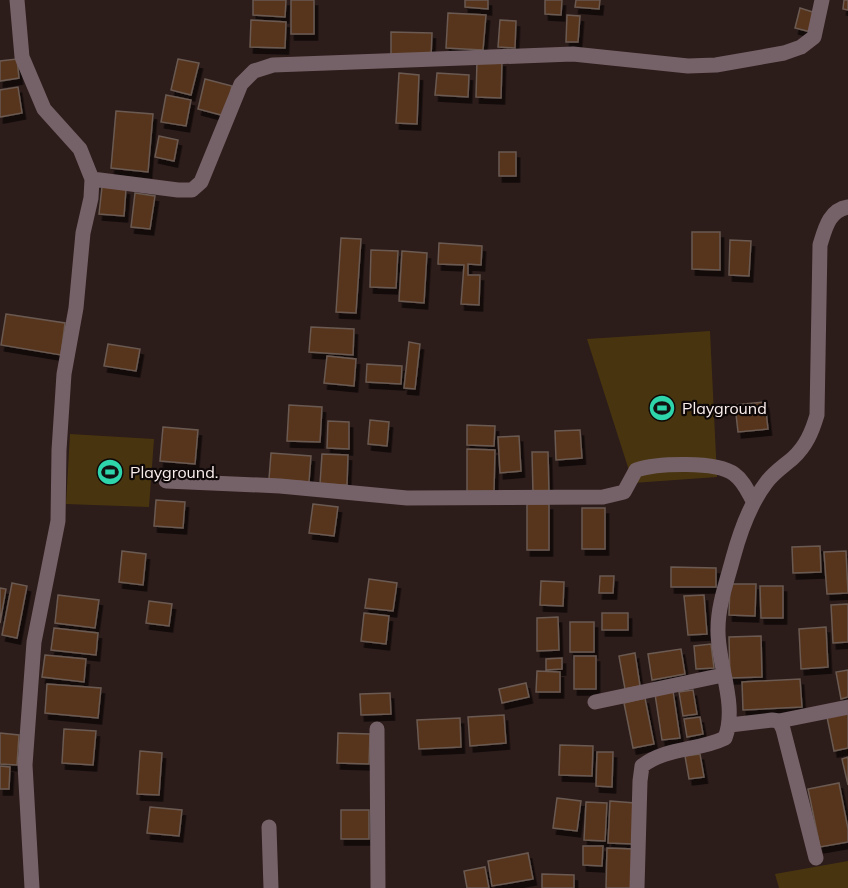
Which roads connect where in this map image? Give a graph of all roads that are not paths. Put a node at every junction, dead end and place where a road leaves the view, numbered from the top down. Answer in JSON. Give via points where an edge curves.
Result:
{"nodes":[{"id":1,"x":17,"y":0,"type":"edge"},
{"id":2,"x":822,"y":0,"type":"edge"},
{"id":3,"x":92,"y":178,"type":"junction"},
{"id":4,"x":848,"y":207,"type":"edge"},
{"id":5,"x":166,"y":480,"type":"dead end"},
{"id":6,"x":753,"y":501,"type":"junction"},
{"id":7,"x":723,"y":675,"type":"junction"},
{"id":8,"x":595,"y":702,"type":"dead end"},
{"id":9,"x":848,"y":707,"type":"edge"},
{"id":10,"x":779,"y":722,"type":"junction"},
{"id":11,"x":730,"y":725,"type":"junction"},
{"id":12,"x":377,"y":729,"type":"dead end"},
{"id":13,"x":269,"y":827,"type":"dead end"},
{"id":14,"x":816,"y":858,"type":"dead end"},
{"id":15,"x":32,"y":888,"type":"edge"},
{"id":16,"x":271,"y":888,"type":"edge"},
{"id":17,"x":378,"y":888,"type":"edge"},
{"id":18,"x":637,"y":888,"type":"edge"}],
"edges":[{"from":1,"to":3,"type":"street","via":[[22,57],[44,109],[80,149]]},
{"from":2,"to":3,"type":"street","via":[[814,37],[801,47],[716,65],[688,66],[573,54],[273,65],[254,71],[241,84],[201,182],[192,190]]},
{"from":3,"to":15,"type":"street","via":[[64,374],[58,521],[34,642],[25,765]]},
{"from":4,"to":6,"type":"street","via":[[828,220],[820,244],[818,415],[810,437],[795,457],[767,480]]},
{"from":5,"to":6,"type":"street","via":[[407,498],[603,497],[624,492],[636,470],[652,466],[702,466],[736,475]]},
{"from":6,"to":7,"type":"street","via":[[721,607],[718,647]]},
{"from":7,"to":8,"type":"street"},
{"from":7,"to":11,"type":"street"},
{"from":9,"to":10,"type":"street"},
{"from":10,"to":11,"type":"street"},
{"from":10,"to":14,"type":"street"},
{"from":11,"to":18,"type":"street","via":[[725,738],[715,743],[653,757],[642,766]]},
{"from":12,"to":17,"type":"street"},
{"from":13,"to":16,"type":"street"}]}
